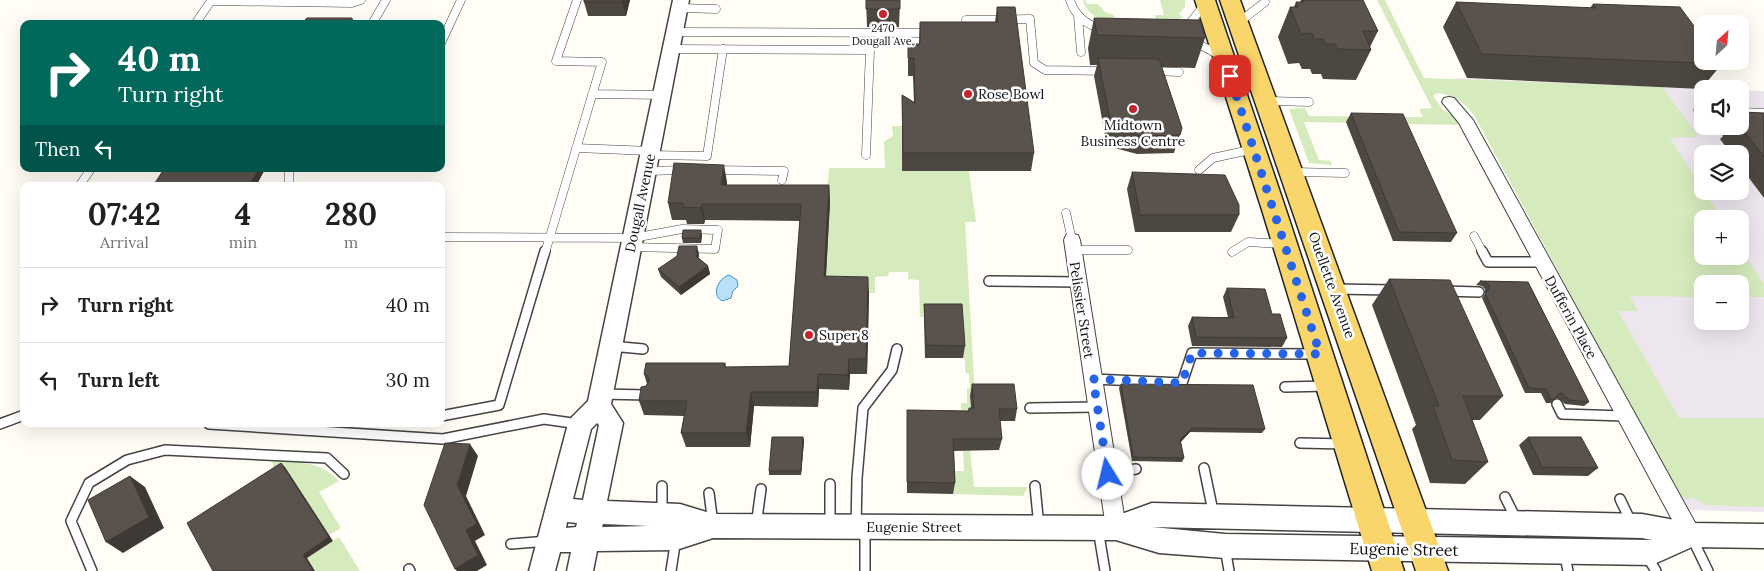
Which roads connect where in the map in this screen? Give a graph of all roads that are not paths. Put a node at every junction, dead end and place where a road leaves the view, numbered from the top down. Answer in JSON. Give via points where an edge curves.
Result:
{"nodes":[{"id":1,"x":361,"y":0,"type":"edge"},
{"id":2,"x":386,"y":0,"type":"edge"},
{"id":3,"x":462,"y":0,"type":"edge"},
{"id":4,"x":577,"y":0,"type":"edge"},
{"id":5,"x":1070,"y":0,"type":"edge"},
{"id":6,"x":1265,"y":2,"type":"dead end"},
{"id":7,"x":681,"y":4,"type":"edge"},
{"id":8,"x":1220,"y":7,"type":"edge"},
{"id":9,"x":716,"y":9,"type":"dead end"},
{"id":10,"x":1078,"y":16,"type":"junction"},
{"id":11,"x":198,"y":20,"type":"edge"},
{"id":12,"x":374,"y":20,"type":"edge"},
{"id":13,"x":1174,"y":28,"type":"edge"},
{"id":14,"x":1108,"y":31,"type":"edge"},
{"id":15,"x":939,"y":33,"type":"edge"},
{"id":16,"x":958,"y":33,"type":"edge"},
{"id":17,"x":445,"y":35,"type":"edge"},
{"id":18,"x":1188,"y":39,"type":"edge"},
{"id":19,"x":673,"y":41,"type":"junction"},
{"id":20,"x":723,"y":50,"type":"junction"},
{"id":21,"x":1082,"y":52,"type":"dead end"},
{"id":22,"x":1224,"y":57,"type":"junction"},
{"id":23,"x":1113,"y":71,"type":"edge"},
{"id":24,"x":1141,"y":71,"type":"edge"},
{"id":25,"x":1179,"y":72,"type":"dead end"},
{"id":26,"x":592,"y":94,"type":"junction"},
{"id":27,"x":662,"y":95,"type":"junction"},
{"id":28,"x":1266,"y":101,"type":"junction"},
{"id":29,"x":1309,"y":102,"type":"dead end"},
{"id":30,"x":1449,"y":102,"type":"dead end"},
{"id":31,"x":1749,"y":112,"type":"edge"},
{"id":32,"x":1764,"y":113,"type":"edge"},
{"id":33,"x":576,"y":148,"type":"junction"},
{"id":34,"x":1254,"y":149,"type":"junction"},
{"id":35,"x":866,"y":155,"type":"dead end"},
{"id":36,"x":649,"y":159,"type":"junction"},
{"id":37,"x":689,"y":170,"type":"edge"},
{"id":38,"x":708,"y":170,"type":"edge"},
{"id":39,"x":1199,"y":170,"type":"dead end"},
{"id":40,"x":1291,"y":172,"type":"junction"},
{"id":41,"x":1345,"y":173,"type":"dead end"},
{"id":42,"x":782,"y":180,"type":"dead end"},
{"id":43,"x":1066,"y":213,"type":"dead end"},
{"id":44,"x":1474,"y":236,"type":"dead end"},
{"id":45,"x":445,"y":237,"type":"edge"},
{"id":46,"x":549,"y":237,"type":"junction"},
{"id":47,"x":632,"y":242,"type":"junction"},
{"id":48,"x":1285,"y":244,"type":"junction"},
{"id":49,"x":1072,"y":246,"type":"junction"},
{"id":50,"x":1128,"y":250,"type":"dead end"},
{"id":51,"x":1232,"y":252,"type":"dead end"},
{"id":52,"x":1541,"y":262,"type":"junction"},
{"id":53,"x":988,"y":281,"type":"dead end"},
{"id":54,"x":1078,"y":282,"type":"junction"},
{"id":55,"x":1333,"y":290,"type":"junction"},
{"id":56,"x":1401,"y":290,"type":"edge"},
{"id":57,"x":1429,"y":291,"type":"edge"},
{"id":58,"x":1479,"y":292,"type":"dead end"},
{"id":59,"x":611,"y":346,"type":"junction"},
{"id":60,"x":644,"y":349,"type":"dead end"},
{"id":61,"x":897,"y":349,"type":"dead end"},
{"id":62,"x":1320,"y":354,"type":"junction"},
{"id":63,"x":1093,"y":379,"type":"junction"},
{"id":64,"x":1330,"y":386,"type":"junction"},
{"id":65,"x":1285,"y":387,"type":"dead end"},
{"id":66,"x":648,"y":395,"type":"edge"},
{"id":67,"x":600,"y":400,"type":"junction"},
{"id":68,"x":1557,"y":404,"type":"edge"},
{"id":69,"x":1097,"y":407,"type":"junction"},
{"id":70,"x":1030,"y":408,"type":"dead end"},
{"id":71,"x":445,"y":415,"type":"edge"},
{"id":72,"x":20,"y":416,"type":"edge"},
{"id":73,"x":1625,"y":416,"type":"junction"},
{"id":74,"x":0,"y":424,"type":"edge"},
{"id":75,"x":580,"y":424,"type":"junction"},
{"id":76,"x":256,"y":427,"type":"edge"},
{"id":77,"x":1300,"y":443,"type":"dead end"},
{"id":78,"x":1348,"y":444,"type":"junction"},
{"id":79,"x":1204,"y":468,"type":"dead end"},
{"id":80,"x":1136,"y":469,"type":"dead end"},
{"id":81,"x":344,"y":474,"type":"dead end"},
{"id":82,"x":1108,"y":474,"type":"junction"},
{"id":83,"x":830,"y":484,"type":"dead end"},
{"id":84,"x":662,"y":486,"type":"dead end"},
{"id":85,"x":1035,"y":486,"type":"dead end"},
{"id":86,"x":761,"y":489,"type":"dead end"},
{"id":87,"x":709,"y":493,"type":"dead end"},
{"id":88,"x":1505,"y":497,"type":"dead end"},
{"id":89,"x":1620,"y":499,"type":"dead end"},
{"id":90,"x":557,"y":510,"type":"junction"},
{"id":91,"x":593,"y":512,"type":"junction"},
{"id":92,"x":662,"y":515,"type":"junction"},
{"id":93,"x":1214,"y":516,"type":"junction"},
{"id":94,"x":1519,"y":523,"type":"junction"},
{"id":95,"x":713,"y":526,"type":"junction"},
{"id":96,"x":1633,"y":526,"type":"junction"},
{"id":97,"x":756,"y":527,"type":"junction"},
{"id":98,"x":830,"y":527,"type":"junction"},
{"id":99,"x":861,"y":527,"type":"junction"},
{"id":100,"x":1039,"y":527,"type":"junction"},
{"id":101,"x":1107,"y":528,"type":"junction"},
{"id":102,"x":1690,"y":535,"type":"junction"},
{"id":103,"x":1764,"y":536,"type":"edge"},
{"id":104,"x":676,"y":538,"type":"junction"},
{"id":105,"x":550,"y":540,"type":"junction"},
{"id":106,"x":588,"y":540,"type":"junction"},
{"id":107,"x":511,"y":544,"type":"dead end"},
{"id":108,"x":1225,"y":546,"type":"junction"},
{"id":109,"x":1380,"y":547,"type":"edge"},
{"id":110,"x":1424,"y":547,"type":"edge"},
{"id":111,"x":1566,"y":561,"type":"edge"},
{"id":112,"x":1650,"y":562,"type":"edge"},
{"id":113,"x":92,"y":571,"type":"edge"},
{"id":114,"x":542,"y":571,"type":"edge"},
{"id":115,"x":580,"y":571,"type":"edge"},
{"id":116,"x":670,"y":571,"type":"edge"},
{"id":117,"x":865,"y":571,"type":"edge"},
{"id":118,"x":1105,"y":571,"type":"edge"},
{"id":119,"x":1229,"y":571,"type":"edge"},
{"id":120,"x":1708,"y":571,"type":"edge"}],
"edges":[{"from":1,"to":11,"type":"lane","via":[[352,3],[211,1]]},
{"from":2,"to":12,"type":"lane"},
{"from":3,"to":17,"type":"lane"},
{"from":4,"to":26,"type":"lane","via":[[556,62],[602,62]]},
{"from":5,"to":10,"type":"lane"},
{"from":6,"to":8,"type":"lane"},
{"from":7,"to":9,"type":"lane"},
{"from":7,"to":19,"type":"street","name":"Dougall Avenue"},
{"from":8,"to":13,"type":"lane"},
{"from":8,"to":22,"type":"main road"},
{"from":8,"to":28,"type":"main road","name":"Ouellette Avenue"},
{"from":10,"to":14,"type":"lane","via":[[1094,27]]},
{"from":10,"to":21,"type":"lane"},
{"from":15,"to":19,"type":"lane"},
{"from":16,"to":23,"type":"lane","via":[[967,33],[966,20],[1030,20],[1034,63],[1045,70]]},
{"from":18,"to":22,"type":"lane"},
{"from":19,"to":20,"type":"lane"},
{"from":19,"to":27,"type":"street","name":"Dougall Avenue"},
{"from":20,"to":35,"type":"lane","via":[[870,50]]},
{"from":20,"to":36,"type":"lane","via":[[707,156]]},
{"from":22,"to":34,"type":"main road"},
{"from":24,"to":25,"type":"lane"},
{"from":26,"to":27,"type":"lane"},
{"from":26,"to":33,"type":"lane"},
{"from":27,"to":36,"type":"street","name":"Dougall Avenue"},
{"from":28,"to":29,"type":"lane"},
{"from":28,"to":40,"type":"main road","name":"Ouellette Avenue"},
{"from":30,"to":52,"type":"street","name":"Dufferin Place","via":[[1465,120]]},
{"from":31,"to":32,"type":"lane"},
{"from":33,"to":36,"type":"lane"},
{"from":33,"to":46,"type":"lane"},
{"from":34,"to":39,"type":"lane","via":[[1213,158]]},
{"from":34,"to":48,"type":"main road"},
{"from":36,"to":37,"type":"lane"},
{"from":36,"to":47,"type":"street","name":"Dougall Avenue"},
{"from":38,"to":42,"type":"lane","via":[[784,171]]},
{"from":40,"to":41,"type":"lane"},
{"from":40,"to":55,"type":"main road","name":"Ouellette Avenue"},
{"from":43,"to":49,"type":"lane"},
{"from":44,"to":52,"type":"lane","via":[[1488,262]]},
{"from":45,"to":46,"type":"lane"},
{"from":46,"to":47,"type":"lane"},
{"from":46,"to":71,"type":"lane","via":[[499,404]]},
{"from":47,"to":47,"type":"lane","via":[[715,248],[718,230],[682,229]]},
{"from":47,"to":59,"type":"street","name":"Dougall Avenue"},
{"from":48,"to":51,"type":"lane","via":[[1248,242]]},
{"from":48,"to":62,"type":"main road"},
{"from":49,"to":50,"type":"lane"},
{"from":49,"to":54,"type":"street","name":"Pelissier Street"},
{"from":52,"to":73,"type":"street","name":"Dufferin Place"},
{"from":53,"to":54,"type":"lane"},
{"from":54,"to":63,"type":"street","name":"Pelissier Street"},
{"from":55,"to":56,"type":"lane"},
{"from":55,"to":110,"type":"main road","name":"Ouellette Avenue"},
{"from":57,"to":58,"type":"lane"},
{"from":59,"to":60,"type":"lane"},
{"from":59,"to":67,"type":"street","name":"Dougall Avenue"},
{"from":61,"to":99,"type":"lane","via":[[892,370],[863,408],[857,478]]},
{"from":62,"to":63,"type":"lane","via":[[1192,353],[1182,383]]},
{"from":62,"to":64,"type":"main road"},
{"from":63,"to":69,"type":"street","name":"Pelissier Street"},
{"from":64,"to":65,"type":"lane"},
{"from":64,"to":78,"type":"main road"},
{"from":66,"to":67,"type":"lane"},
{"from":67,"to":75,"type":"street"},
{"from":67,"to":91,"type":"street","via":[[611,423]]},
{"from":68,"to":73,"type":"lane","via":[[1562,414]]},
{"from":69,"to":70,"type":"lane"},
{"from":69,"to":82,"type":"street","name":"Pelissier Street"},
{"from":72,"to":74,"type":"lane"},
{"from":73,"to":102,"type":"street","name":"Dufferin Place"},
{"from":75,"to":76,"type":"lane","via":[[544,419],[443,439]]},
{"from":75,"to":90,"type":"street"},
{"from":77,"to":78,"type":"lane"},
{"from":78,"to":109,"type":"main road"},
{"from":79,"to":93,"type":"lane"},
{"from":80,"to":82,"type":"lane"},
{"from":81,"to":113,"type":"lane","via":[[327,458],[165,450],[127,460],[89,483],[71,521]]},
{"from":82,"to":101,"type":"street","name":"Pelissier Street"},
{"from":83,"to":98,"type":"lane"},
{"from":84,"to":92,"type":"lane"},
{"from":85,"to":100,"type":"lane"},
{"from":86,"to":97,"type":"lane"},
{"from":87,"to":95,"type":"lane"},
{"from":88,"to":94,"type":"lane"},
{"from":89,"to":96,"type":"lane"},
{"from":90,"to":91,"type":"street","name":"Eugenie Street"},
{"from":90,"to":105,"type":"street"},
{"from":91,"to":92,"type":"street","name":"Eugenie Street"},
{"from":91,"to":106,"type":"street"},
{"from":92,"to":95,"type":"street","name":"Eugenie Street","via":[[680,516]]},
{"from":93,"to":101,"type":"street","name":"Eugenie Street","via":[[1152,514]]},
{"from":93,"to":109,"type":"street","name":"Eugenie Street"},
{"from":94,"to":96,"type":"street","name":"Eugenie Street"},
{"from":94,"to":110,"type":"street","name":"Eugenie Street"},
{"from":95,"to":97,"type":"street","name":"Eugenie Street"},
{"from":95,"to":104,"type":"street","name":"Eugenie Street"},
{"from":96,"to":102,"type":"street","name":"Eugenie Street"},
{"from":97,"to":98,"type":"street","name":"Eugenie Street"},
{"from":98,"to":99,"type":"street","name":"Eugenie Street"},
{"from":99,"to":100,"type":"street","name":"Eugenie Street"},
{"from":99,"to":117,"type":"lane"},
{"from":100,"to":101,"type":"street","name":"Eugenie Street"},
{"from":101,"to":108,"type":"street","name":"Eugenie Street","via":[[1159,541]]},
{"from":101,"to":118,"type":"lane"},
{"from":102,"to":103,"type":"street","name":"Eugenie Street"},
{"from":102,"to":112,"type":"street","name":"Eugenie Street","via":[[1652,552]]},
{"from":102,"to":120,"type":"lane"},
{"from":104,"to":106,"type":"street","name":"Eugenie Street"},
{"from":104,"to":116,"type":"lane"},
{"from":105,"to":106,"type":"street","name":"Eugenie Street"},
{"from":105,"to":107,"type":"lane"},
{"from":105,"to":114,"type":"street"},
{"from":106,"to":115,"type":"street"},
{"from":108,"to":109,"type":"street","name":"Eugenie Street"},
{"from":108,"to":119,"type":"lane"},
{"from":109,"to":110,"type":"street","name":"Eugenie Street"},
{"from":110,"to":111,"type":"street","name":"Eugenie Street"},
{"from":111,"to":112,"type":"street","name":"Eugenie Street"}]}
